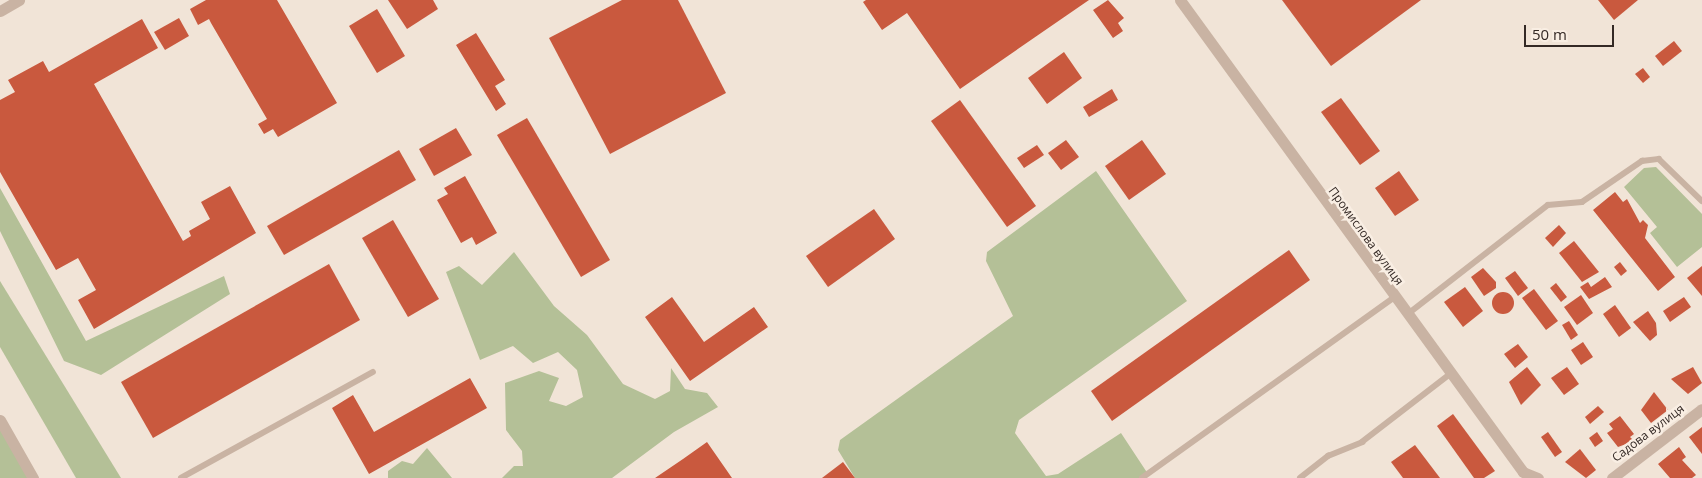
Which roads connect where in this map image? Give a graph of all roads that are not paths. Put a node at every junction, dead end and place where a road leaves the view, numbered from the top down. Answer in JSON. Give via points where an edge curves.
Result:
{"nodes":[{"id":1,"x":19,"y":0,"type":"edge"},
{"id":2,"x":1180,"y":0,"type":"edge"},
{"id":3,"x":0,"y":11,"type":"edge"},
{"id":4,"x":1702,"y":201,"type":"edge"},
{"id":5,"x":1394,"y":298,"type":"junction"},
{"id":6,"x":1407,"y":316,"type":"junction"},
{"id":7,"x":373,"y":372,"type":"dead end"},
{"id":8,"x":1450,"y":374,"type":"junction"},
{"id":9,"x":1702,"y":409,"type":"edge"},
{"id":10,"x":0,"y":420,"type":"edge"},
{"id":11,"x":1521,"y":475,"type":"edge"},
{"id":12,"x":34,"y":478,"type":"edge"},
{"id":13,"x":181,"y":478,"type":"edge"},
{"id":14,"x":1142,"y":478,"type":"edge"},
{"id":15,"x":1300,"y":478,"type":"edge"},
{"id":16,"x":1538,"y":478,"type":"edge"},
{"id":17,"x":1612,"y":478,"type":"edge"}],
"edges":[{"from":1,"to":3,"type":"street"},
{"from":2,"to":5,"type":"street","name":"Промислова вулиця"},
{"from":4,"to":6,"type":"lane","via":[[1660,160],[1642,161],[1582,202],[1548,204]]},
{"from":5,"to":6,"type":"street","name":"Промислова вулиця"},
{"from":5,"to":14,"type":"lane"},
{"from":6,"to":8,"type":"street","name":"Промислова вулиця"},
{"from":7,"to":13,"type":"lane"},
{"from":8,"to":11,"type":"street","name":"Промислова вулиця"},
{"from":8,"to":15,"type":"lane","via":[[1362,442],[1328,456]]},
{"from":9,"to":17,"type":"street","name":"Садова вулиця"},
{"from":10,"to":12,"type":"street"},
{"from":11,"to":16,"type":"street","name":"Промислова вулиця"}]}
